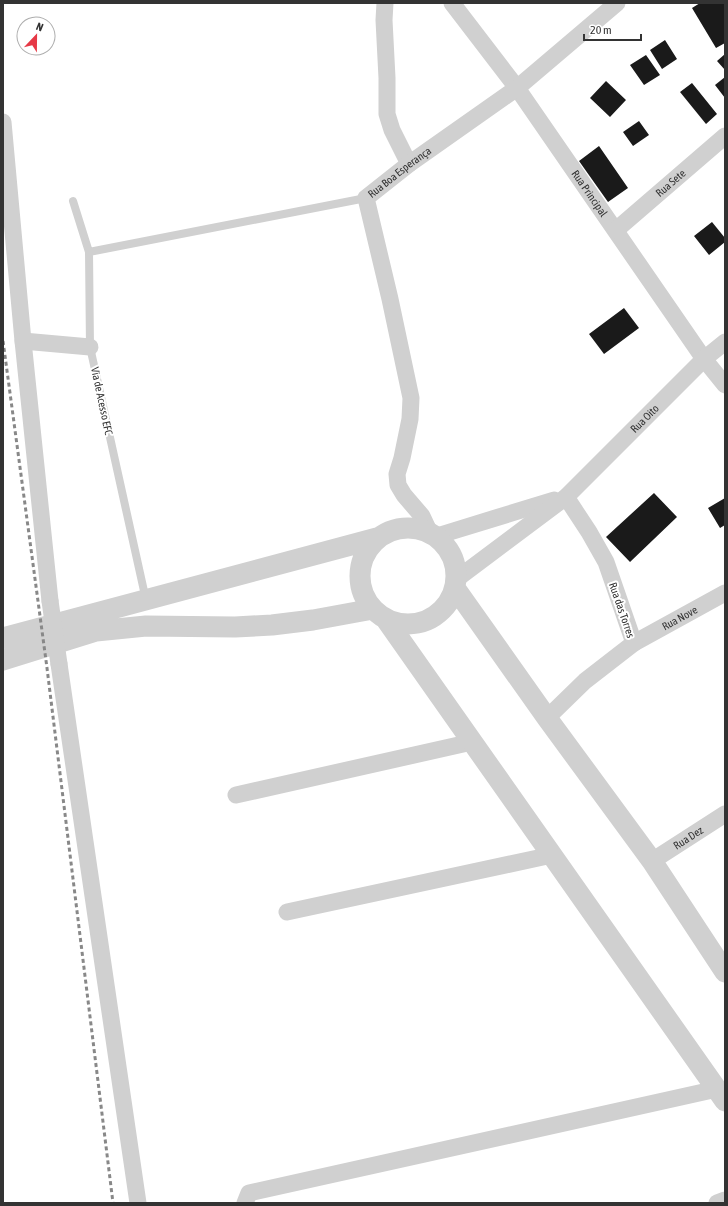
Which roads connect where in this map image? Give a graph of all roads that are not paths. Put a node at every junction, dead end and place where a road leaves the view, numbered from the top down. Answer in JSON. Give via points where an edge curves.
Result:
{"nodes":[{"id":1,"x":385,"y":3,"type":"edge"},
{"id":2,"x":452,"y":3,"type":"edge"},
{"id":3,"x":617,"y":3,"type":"edge"},
{"id":4,"x":516,"y":88,"type":"junction"},
{"id":5,"x":3,"y":122,"type":"edge"},
{"id":6,"x":725,"y":136,"type":"edge"},
{"id":7,"x":409,"y":164,"type":"junction"},
{"id":8,"x":366,"y":198,"type":"junction"},
{"id":9,"x":73,"y":201,"type":"dead end"},
{"id":10,"x":616,"y":230,"type":"junction"},
{"id":11,"x":89,"y":252,"type":"junction"},
{"id":12,"x":23,"y":341,"type":"junction"},
{"id":13,"x":725,"y":342,"type":"edge"},
{"id":14,"x":90,"y":347,"type":"junction"},
{"id":15,"x":704,"y":359,"type":"junction"},
{"id":16,"x":725,"y":385,"type":"edge"},
{"id":17,"x":566,"y":497,"type":"junction"},
{"id":18,"x":433,"y":535,"type":"junction"},
{"id":19,"x":377,"y":538,"type":"junction"},
{"id":20,"x":457,"y":583,"type":"junction"},
{"id":21,"x":725,"y":593,"type":"edge"},
{"id":22,"x":146,"y":600,"type":"junction"},
{"id":23,"x":379,"y":614,"type":"junction"},
{"id":24,"x":3,"y":638,"type":"edge"},
{"id":25,"x":634,"y":644,"type":"junction"},
{"id":26,"x":3,"y":660,"type":"edge"},
{"id":27,"x":547,"y":718,"type":"junction"},
{"id":28,"x":472,"y":742,"type":"junction"},
{"id":29,"x":236,"y":795,"type":"dead end"},
{"id":30,"x":725,"y":814,"type":"edge"},
{"id":31,"x":552,"y":855,"type":"junction"},
{"id":32,"x":652,"y":861,"type":"junction"},
{"id":33,"x":287,"y":912,"type":"dead end"},
{"id":34,"x":725,"y":972,"type":"edge"},
{"id":35,"x":721,"y":1095,"type":"edge"},
{"id":36,"x":725,"y":1200,"type":"edge"},
{"id":37,"x":138,"y":1203,"type":"edge"},
{"id":38,"x":245,"y":1203,"type":"edge"},
{"id":39,"x":717,"y":1203,"type":"edge"}],
"edges":[{"from":1,"to":7,"type":"street","via":[[387,114]]},
{"from":2,"to":4,"type":"street","name":"Rua Principal"},
{"from":3,"to":4,"type":"street","name":"Rua Boa Esperança"},
{"from":4,"to":7,"type":"street","name":"Rua Boa Esperança"},
{"from":4,"to":10,"type":"street","name":"Rua Principal"},
{"from":5,"to":12,"type":"street"},
{"from":6,"to":10,"type":"street","name":"Rua Sete"},
{"from":7,"to":8,"type":"street","name":"Rua Boa Esperança"},
{"from":8,"to":11,"type":"lane","name":"Rua Boa Esperança"},
{"from":8,"to":18,"type":"street","via":[[411,398],[410,419],[397,474],[398,485]]},
{"from":9,"to":11,"type":"lane","name":"Via de Acesso EFC"},
{"from":10,"to":15,"type":"street","name":"Rua Principal"},
{"from":11,"to":14,"type":"lane","name":"Via de Acesso EFC"},
{"from":12,"to":14,"type":"street"},
{"from":12,"to":37,"type":"street","bridge":true,"via":[[50,601]]},
{"from":13,"to":15,"type":"street","name":"Rua Oito"},
{"from":14,"to":22,"type":"lane","name":"Via de Acesso EFC"},
{"from":15,"to":16,"type":"street","name":"Rua Principal"},
{"from":15,"to":17,"type":"street","name":"Rua Oito"},
{"from":17,"to":18,"type":"street","name":"Rua Oito"},
{"from":17,"to":20,"type":"street","name":"Rua Oito"},
{"from":17,"to":25,"type":"street","name":"Rua das Torres","via":[[606,562]]},
{"from":18,"to":19,"type":"street","via":[[423,529],[406,527],[391,530]]},
{"from":18,"to":20,"type":"street","via":[[448,548],[455,563]]},
{"from":19,"to":22,"type":"street"},
{"from":19,"to":23,"type":"street","via":[[366,550],[360,565],[359,580],[364,596]]},
{"from":20,"to":23,"type":"street","via":[[450,602],[428,620],[414,624],[400,623]]},
{"from":20,"to":27,"type":"street"},
{"from":21,"to":25,"type":"street","name":"Rua Nove"},
{"from":22,"to":24,"type":"street"},
{"from":23,"to":26,"type":"street","via":[[272,625],[146,626],[96,631]]},
{"from":23,"to":28,"type":"street"},
{"from":25,"to":27,"type":"street","name":"Rua das Torres","via":[[585,681]]},
{"from":27,"to":32,"type":"street"},
{"from":28,"to":29,"type":"street"},
{"from":28,"to":31,"type":"street"},
{"from":30,"to":32,"type":"street","name":"Rua Dez"},
{"from":31,"to":33,"type":"street"},
{"from":31,"to":35,"type":"street"},
{"from":32,"to":34,"type":"street"},
{"from":35,"to":38,"type":"street","via":[[249,1193]]},
{"from":36,"to":39,"type":"street"}]}
